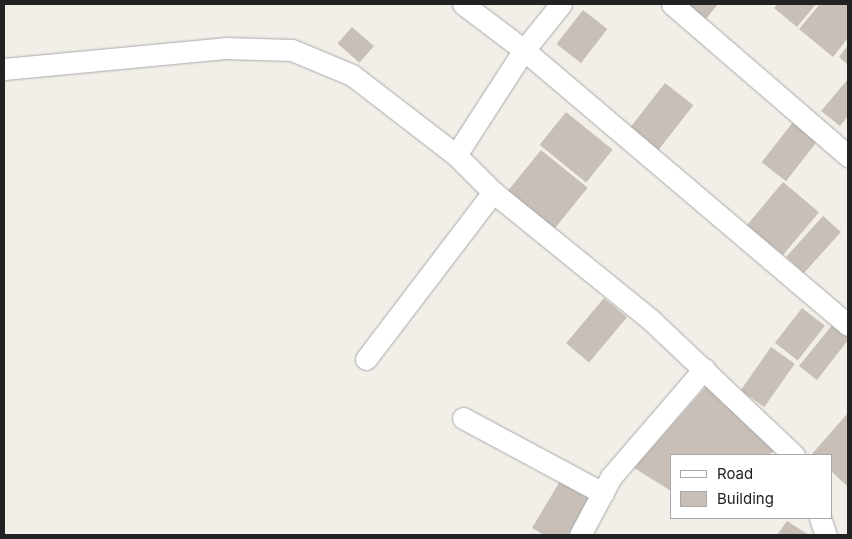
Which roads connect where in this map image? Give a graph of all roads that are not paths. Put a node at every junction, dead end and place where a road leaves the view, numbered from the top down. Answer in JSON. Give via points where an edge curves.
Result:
{"nodes":[{"id":1,"x":463,"y":4,"type":"edge"},
{"id":2,"x":561,"y":4,"type":"edge"},
{"id":3,"x":672,"y":4,"type":"edge"},
{"id":4,"x":524,"y":50,"type":"junction"},
{"id":5,"x":4,"y":69,"type":"edge"},
{"id":6,"x":456,"y":155,"type":"junction"},
{"id":7,"x":848,"y":156,"type":"edge"},
{"id":8,"x":493,"y":192,"type":"junction"},
{"id":9,"x":848,"y":325,"type":"edge"},
{"id":10,"x":366,"y":359,"type":"dead end"},
{"id":11,"x":704,"y":369,"type":"junction"},
{"id":12,"x":463,"y":418,"type":"dead end"},
{"id":13,"x":793,"y":454,"type":"edge"},
{"id":14,"x":602,"y":493,"type":"junction"},
{"id":15,"x":820,"y":519,"type":"edge"},
{"id":16,"x":580,"y":535,"type":"edge"},
{"id":17,"x":826,"y":535,"type":"edge"}],
"edges":[{"from":1,"to":4,"type":"street"},
{"from":2,"to":4,"type":"street"},
{"from":3,"to":7,"type":"street"},
{"from":4,"to":6,"type":"street"},
{"from":4,"to":9,"type":"street"},
{"from":5,"to":6,"type":"street","via":[[225,48],[292,50],[352,75]]},
{"from":6,"to":8,"type":"street"},
{"from":8,"to":10,"type":"street"},
{"from":8,"to":11,"type":"street","via":[[651,320]]},
{"from":11,"to":13,"type":"street"},
{"from":11,"to":14,"type":"street"},
{"from":12,"to":14,"type":"street"},
{"from":14,"to":16,"type":"street"},
{"from":15,"to":17,"type":"street"}]}
